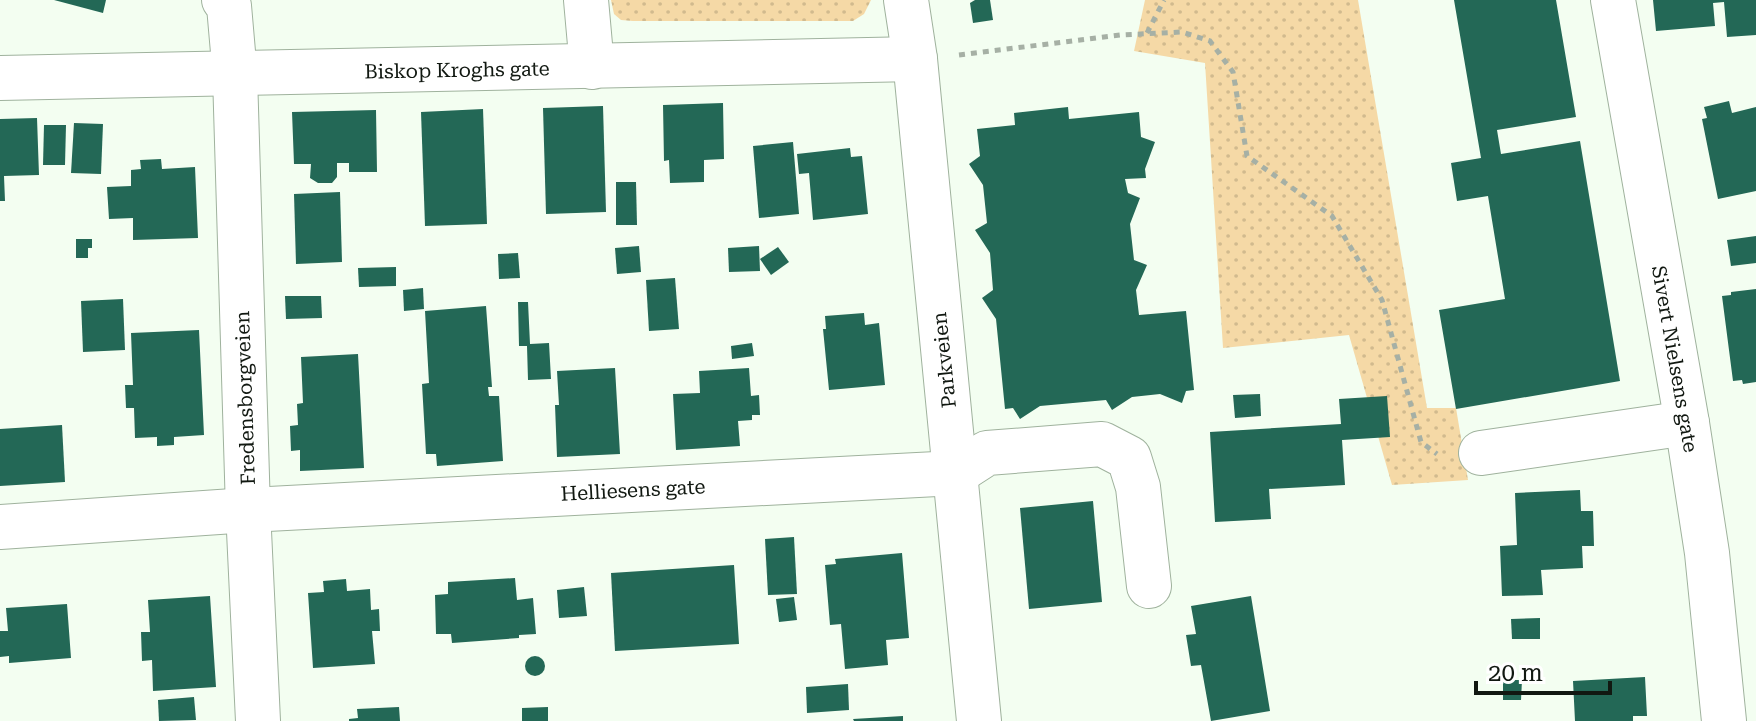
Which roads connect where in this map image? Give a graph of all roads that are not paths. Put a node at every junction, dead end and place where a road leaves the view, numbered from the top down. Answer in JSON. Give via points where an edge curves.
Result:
{"nodes":[{"id":1,"x":224,"y":0,"type":"edge"},
{"id":2,"x":586,"y":0,"type":"edge"},
{"id":3,"x":906,"y":0,"type":"edge"},
{"id":4,"x":1613,"y":0,"type":"edge"},
{"id":5,"x":915,"y":59,"type":"junction"},
{"id":6,"x":592,"y":67,"type":"junction"},
{"id":7,"x":235,"y":75,"type":"junction"},
{"id":8,"x":0,"y":78,"type":"edge"},
{"id":9,"x":1687,"y":423,"type":"junction"},
{"id":10,"x":1481,"y":453,"type":"road end"},
{"id":11,"x":956,"y":473,"type":"junction"},
{"id":12,"x":248,"y":510,"type":"junction"},
{"id":13,"x":0,"y":527,"type":"edge"},
{"id":14,"x":1149,"y":586,"type":"dead end"},
{"id":15,"x":258,"y":721,"type":"edge"},
{"id":16,"x":979,"y":721,"type":"edge"},
{"id":17,"x":1724,"y":721,"type":"edge"}],
"edges":[{"from":1,"to":7,"type":"street","name":"Fredensborgveien","via":[[229,6]]},
{"from":2,"to":6,"type":"street"},
{"from":3,"to":5,"type":"street","name":"Parkveien"},
{"from":4,"to":9,"type":"street","name":"Sivert Nielsens gate"},
{"from":5,"to":6,"type":"street","name":"Biskop Kroghs gate"},
{"from":5,"to":11,"type":"street","name":"Parkveien"},
{"from":6,"to":7,"type":"street","name":"Biskop Kroghs gate"},
{"from":7,"to":8,"type":"street","name":"Biskop Kroghs gate"},
{"from":7,"to":12,"type":"street","name":"Fredensborgveien"},
{"from":9,"to":10,"type":"street"},
{"from":9,"to":17,"type":"street","name":"Sivert Nielsens gate"},
{"from":11,"to":12,"type":"street","name":"Helliesens gate"},
{"from":11,"to":14,"type":"street","name":"Helliesens gate","via":[[987,453],[1102,444],[1129,458],[1138,487]]},
{"from":11,"to":16,"type":"street","name":"Parkveien"},
{"from":12,"to":13,"type":"street","name":"Helliesens gate"},
{"from":12,"to":15,"type":"street","name":"Fredensborgveien"}]}
